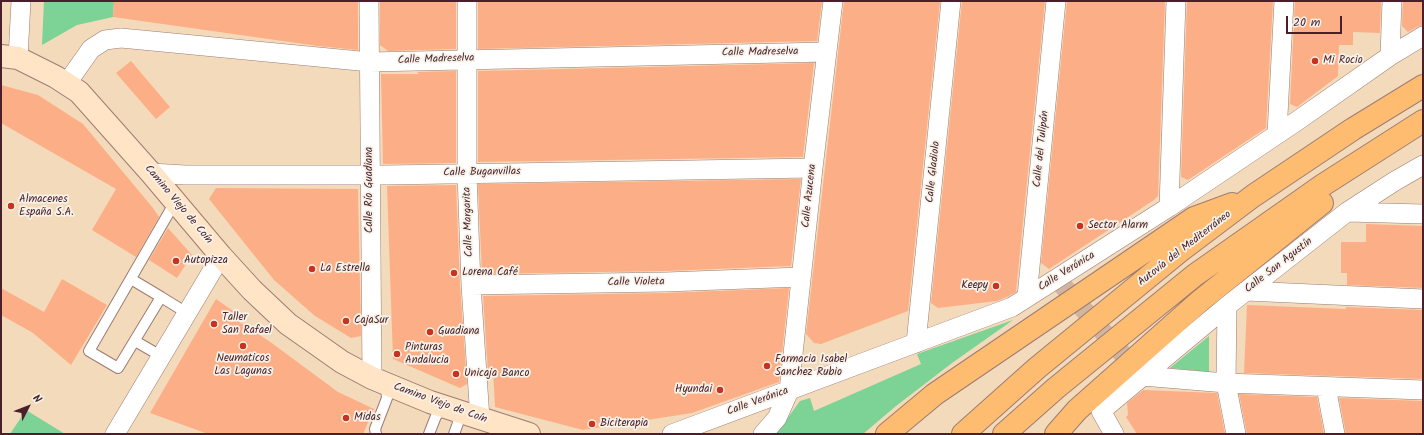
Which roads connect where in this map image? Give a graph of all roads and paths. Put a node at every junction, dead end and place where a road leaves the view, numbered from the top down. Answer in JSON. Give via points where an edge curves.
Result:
{"nodes":[{"id":1,"x":21,"y":1,"type":"edge"},
{"id":2,"x":369,"y":1,"type":"edge"},
{"id":3,"x":467,"y":1,"type":"edge"},
{"id":4,"x":834,"y":1,"type":"edge"},
{"id":5,"x":951,"y":1,"type":"edge"},
{"id":6,"x":1056,"y":1,"type":"edge"},
{"id":7,"x":1176,"y":1,"type":"edge"},
{"id":8,"x":1284,"y":1,"type":"edge"},
{"id":9,"x":1392,"y":1,"type":"edge"},
{"id":10,"x":1423,"y":36,"type":"edge"},
{"id":11,"x":827,"y":52,"type":"junction"},
{"id":12,"x":1390,"y":56,"type":"junction"},
{"id":13,"x":9,"y":57,"type":"edge"},
{"id":14,"x":467,"y":59,"type":"junction"},
{"id":15,"x":370,"y":62,"type":"junction"},
{"id":16,"x":67,"y":83,"type":"junction"},
{"id":17,"x":1423,"y":86,"type":"edge"},
{"id":18,"x":1423,"y":121,"type":"edge"},
{"id":19,"x":1277,"y":134,"type":"junction"},
{"id":20,"x":1423,"y":165,"type":"edge"},
{"id":21,"x":813,"y":168,"type":"junction"},
{"id":22,"x":151,"y":173,"type":"junction"},
{"id":23,"x":466,"y":174,"type":"junction"},
{"id":24,"x":370,"y":175,"type":"junction"},
{"id":25,"x":1253,"y":196,"type":"junction"},
{"id":26,"x":175,"y":202,"type":"junction"},
{"id":27,"x":1169,"y":208,"type":"junction"},
{"id":28,"x":1347,"y":212,"type":"junction"},
{"id":29,"x":1423,"y":214,"type":"edge"},
{"id":30,"x":221,"y":256,"type":"junction"},
{"id":31,"x":801,"y":277,"type":"junction"},
{"id":32,"x":131,"y":279,"type":"junction"},
{"id":33,"x":471,"y":285,"type":"junction"},
{"id":34,"x":1246,"y":291,"type":"junction"},
{"id":35,"x":160,"y":297,"type":"junction"},
{"id":36,"x":1028,"y":297,"type":"junction"},
{"id":37,"x":1423,"y":299,"type":"edge"},
{"id":38,"x":1227,"y":306,"type":"junction"},
{"id":39,"x":187,"y":313,"type":"junction"},
{"id":40,"x":135,"y":341,"type":"junction"},
{"id":41,"x":916,"y":343,"type":"junction"},
{"id":42,"x":161,"y":356,"type":"junction"},
{"id":43,"x":1142,"y":376,"type":"junction"},
{"id":44,"x":379,"y":382,"type":"junction"},
{"id":45,"x":1226,"y":383,"type":"junction"},
{"id":46,"x":1326,"y":387,"type":"junction"},
{"id":47,"x":1423,"y":390,"type":"edge"},
{"id":48,"x":789,"y":391,"type":"junction"},
{"id":49,"x":450,"y":409,"type":"junction"},
{"id":50,"x":489,"y":426,"type":"edge"},
{"id":51,"x":115,"y":434,"type":"edge"},
{"id":52,"x":376,"y":434,"type":"edge"},
{"id":53,"x":429,"y":434,"type":"edge"},
{"id":54,"x":454,"y":434,"type":"edge"},
{"id":55,"x":529,"y":434,"type":"edge"},
{"id":56,"x":672,"y":434,"type":"edge"},
{"id":57,"x":763,"y":434,"type":"edge"},
{"id":58,"x":887,"y":434,"type":"edge"},
{"id":59,"x":963,"y":434,"type":"edge"},
{"id":60,"x":1004,"y":434,"type":"edge"},
{"id":61,"x":1056,"y":434,"type":"edge"},
{"id":62,"x":1114,"y":434,"type":"edge"},
{"id":63,"x":1236,"y":434,"type":"edge"},
{"id":64,"x":1335,"y":434,"type":"edge"}],
"edges":[{"from":1,"to":13,"type":"street"},
{"from":2,"to":15,"type":"street","name":"Calle Río Guadiana"},
{"from":3,"to":14,"type":"street","name":"Calle Margarita"},
{"from":4,"to":11,"type":"street","name":"Calle Azucena"},
{"from":5,"to":41,"type":"street","name":"Calle Gladiolo"},
{"from":6,"to":36,"type":"street","name":"Calle del Tulipán"},
{"from":7,"to":27,"type":"street"},
{"from":8,"to":19,"type":"street"},
{"from":9,"to":12,"type":"street"},
{"from":10,"to":12,"type":"street","name":"Calle Verónica"},
{"from":11,"to":14,"type":"street","name":"Calle Madreselva"},
{"from":11,"to":21,"type":"street","name":"Calle Azucena"},
{"from":12,"to":19,"type":"street","name":"Calle Verónica"},
{"from":13,"to":16,"type":"street","name":"Camino Viejo de Coín"},
{"from":14,"to":15,"type":"street","name":"Calle Madreselva"},
{"from":14,"to":23,"type":"street","name":"Calle Margarita"},
{"from":15,"to":16,"type":"street","name":"Calle Madreselva","via":[[121,38],[105,40],[91,49]]},
{"from":15,"to":24,"type":"street","name":"Calle Río Guadiana"},
{"from":16,"to":22,"type":"street","name":"Camino Viejo de Coín","via":[[92,104]]},
{"from":17,"to":25,"type":"highway","name":"Autovía del Mediterráneo"},
{"from":18,"to":60,"type":"highway","via":[[1323,185],[1195,275],[1056,388]]},
{"from":18,"to":61,"type":"highway","via":[[1200,301],[1077,410]]},
{"from":19,"to":27,"type":"street","name":"Calle Verónica"},
{"from":20,"to":28,"type":"street","name":"Calle San Agustín"},
{"from":21,"to":23,"type":"street","name":"Calle Buganvillas"},
{"from":21,"to":31,"type":"street","name":"Calle Azucena"},
{"from":22,"to":24,"type":"street","name":"Calle Buganvillas"},
{"from":22,"to":26,"type":"street","name":"Camino Viejo de Coín"},
{"from":23,"to":24,"type":"street","name":"Calle Buganvillas"},
{"from":23,"to":33,"type":"street","name":"Calle Margarita"},
{"from":24,"to":44,"type":"street","name":"Calle Río Guadiana"},
{"from":25,"to":58,"type":"highway","via":[[1194,218],[935,394]]},
{"from":25,"to":59,"type":"highway","name":"Autovía del Mediterráneo","via":[[1180,250],[1037,368]]},
{"from":26,"to":30,"type":"street","name":"Camino Viejo de Coín"},
{"from":26,"to":32,"type":"lane"},
{"from":27,"to":36,"type":"street","name":"Calle Verónica"},
{"from":28,"to":29,"type":"street"},
{"from":28,"to":34,"type":"street","name":"Calle San Agustín"},
{"from":30,"to":39,"type":"street"},
{"from":30,"to":44,"type":"street","name":"Camino Viejo de Coín","via":[[288,324],[342,362]]},
{"from":31,"to":33,"type":"street","name":"Calle Violeta"},
{"from":31,"to":48,"type":"street","name":"Calle Azucena"},
{"from":32,"to":35,"type":"lane"},
{"from":32,"to":40,"type":"lane","via":[[89,351],[118,368]]},
{"from":33,"to":50,"type":"street","name":"Calle Margarita"},
{"from":34,"to":37,"type":"street"},
{"from":34,"to":38,"type":"street","name":"Calle San Agustín"},
{"from":35,"to":39,"type":"lane"},
{"from":35,"to":40,"type":"lane"},
{"from":36,"to":41,"type":"street","name":"Calle Verónica","via":[[1012,307]]},
{"from":38,"to":43,"type":"street","name":"Calle San Agustín"},
{"from":38,"to":45,"type":"street"},
{"from":39,"to":42,"type":"street"},
{"from":40,"to":42,"type":"lane"},
{"from":41,"to":48,"type":"street","name":"Calle Verónica"},
{"from":42,"to":51,"type":"street"},
{"from":43,"to":45,"type":"street"},
{"from":43,"to":62,"type":"street","name":"Calle San Agustín","via":[[1101,411]]},
{"from":44,"to":49,"type":"street","name":"Camino Viejo de Coín"},
{"from":44,"to":52,"type":"lane","via":[[387,398],[374,429]]},
{"from":45,"to":46,"type":"street"},
{"from":45,"to":63,"type":"street"},
{"from":46,"to":47,"type":"street"},
{"from":46,"to":64,"type":"street"},
{"from":48,"to":56,"type":"street","name":"Calle Verónica"},
{"from":48,"to":57,"type":"street","name":"Calle Azucena","via":[[777,418]]},
{"from":49,"to":50,"type":"street","name":"Camino Viejo de Coín"},
{"from":49,"to":53,"type":"lane","via":[[436,416]]},
{"from":49,"to":54,"type":"lane","via":[[458,423]]},
{"from":50,"to":55,"type":"street","name":"Camino Viejo de Coín"}]}
